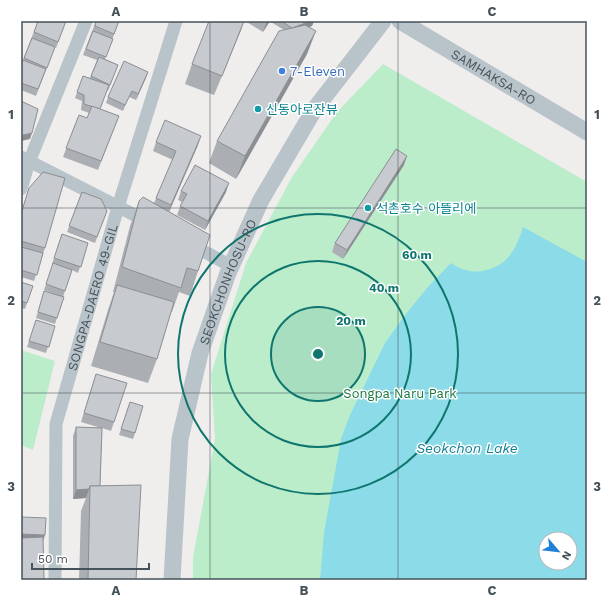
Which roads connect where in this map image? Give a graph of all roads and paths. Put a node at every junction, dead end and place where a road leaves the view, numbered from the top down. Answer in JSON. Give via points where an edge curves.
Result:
{"nodes":[{"id":1,"x":86,"y":21,"type":"edge"},
{"id":2,"x":176,"y":21,"type":"edge"},
{"id":3,"x":383,"y":21,"type":"edge"},
{"id":4,"x":400,"y":21,"type":"edge"},
{"id":5,"x":587,"y":132,"type":"edge"},
{"id":6,"x":25,"y":160,"type":"edge"},
{"id":7,"x":21,"y":189,"type":"edge"},
{"id":8,"x":118,"y":207,"type":"junction"},
{"id":9,"x":158,"y":228,"type":"edge"},
{"id":10,"x":179,"y":238,"type":"edge"},
{"id":11,"x":231,"y":266,"type":"junction"},
{"id":12,"x":54,"y":580,"type":"edge"},
{"id":13,"x":172,"y":580,"type":"edge"}],
"edges":[{"from":1,"to":6,"type":"street"},
{"from":2,"to":8,"type":"street","name":"SONGPA-DAERO 49-GIL"},
{"from":3,"to":11,"type":"street","name":"SEOKCHONHOSU-RO","via":[[314,110],[261,200]]},
{"from":4,"to":5,"type":"street","name":"SAMHAKSA-RO"},
{"from":6,"to":7,"type":"street"},
{"from":6,"to":8,"type":"street"},
{"from":8,"to":9,"type":"street"},
{"from":8,"to":12,"type":"street","name":"SONGPA-DAERO 49-GIL","via":[[56,424]]},
{"from":10,"to":11,"type":"street"},
{"from":11,"to":13,"type":"street","name":"SEOKCHONHOSU-RO","via":[[200,354],[180,440]]}]}
